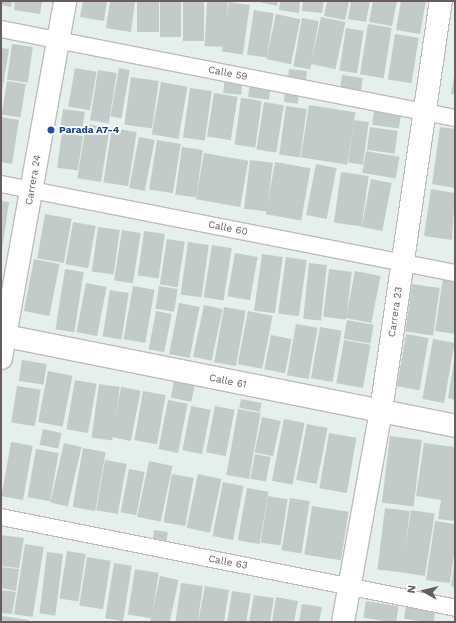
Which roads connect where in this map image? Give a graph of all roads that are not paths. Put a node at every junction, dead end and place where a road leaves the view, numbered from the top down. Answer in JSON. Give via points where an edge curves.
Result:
{"nodes":[{"id":1,"x":65,"y":1,"type":"edge"},
{"id":2,"x":441,"y":1,"type":"edge"},
{"id":3,"x":1,"y":30,"type":"edge"},
{"id":4,"x":59,"y":41,"type":"junction"},
{"id":5,"x":424,"y":111,"type":"junction"},
{"id":6,"x":455,"y":118,"type":"edge"},
{"id":7,"x":1,"y":184,"type":"edge"},
{"id":8,"x":31,"y":189,"type":"junction"},
{"id":9,"x":401,"y":262,"type":"junction"},
{"id":10,"x":455,"y":273,"type":"edge"},
{"id":11,"x":3,"y":336,"type":"edge"},
{"id":12,"x":1,"y":358,"type":"edge"},
{"id":13,"x":382,"y":411,"type":"junction"},
{"id":14,"x":455,"y":426,"type":"edge"},
{"id":15,"x":1,"y":516,"type":"edge"},
{"id":16,"x":350,"y":587,"type":"junction"},
{"id":17,"x":455,"y":608,"type":"edge"},
{"id":18,"x":343,"y":622,"type":"edge"}],
"edges":[{"from":1,"to":4,"type":"street","name":"Carrera 24"},
{"from":2,"to":5,"type":"street","name":"Carrera 23"},
{"from":3,"to":4,"type":"street","name":"Calle 59"},
{"from":4,"to":5,"type":"street","name":"Calle 59"},
{"from":4,"to":8,"type":"street","name":"Carrera 24"},
{"from":5,"to":6,"type":"street","name":"Calle 59"},
{"from":5,"to":9,"type":"street","name":"Carrera 23"},
{"from":7,"to":8,"type":"street","name":"Calle 60"},
{"from":8,"to":9,"type":"street","name":"Calle 60"},
{"from":8,"to":11,"type":"street","name":"Carrera 24"},
{"from":9,"to":10,"type":"street","name":"Calle 60"},
{"from":9,"to":13,"type":"street","name":"Carrera 23"},
{"from":11,"to":12,"type":"street","name":"Carrera 24"},
{"from":11,"to":13,"type":"street","name":"Calle 61"},
{"from":13,"to":14,"type":"street","name":"Calle 61"},
{"from":13,"to":16,"type":"street","name":"Carrera 23"},
{"from":15,"to":16,"type":"street","name":"Calle 63"},
{"from":16,"to":17,"type":"street","name":"Calle 63"},
{"from":16,"to":18,"type":"street","name":"Carrera 23"}]}
